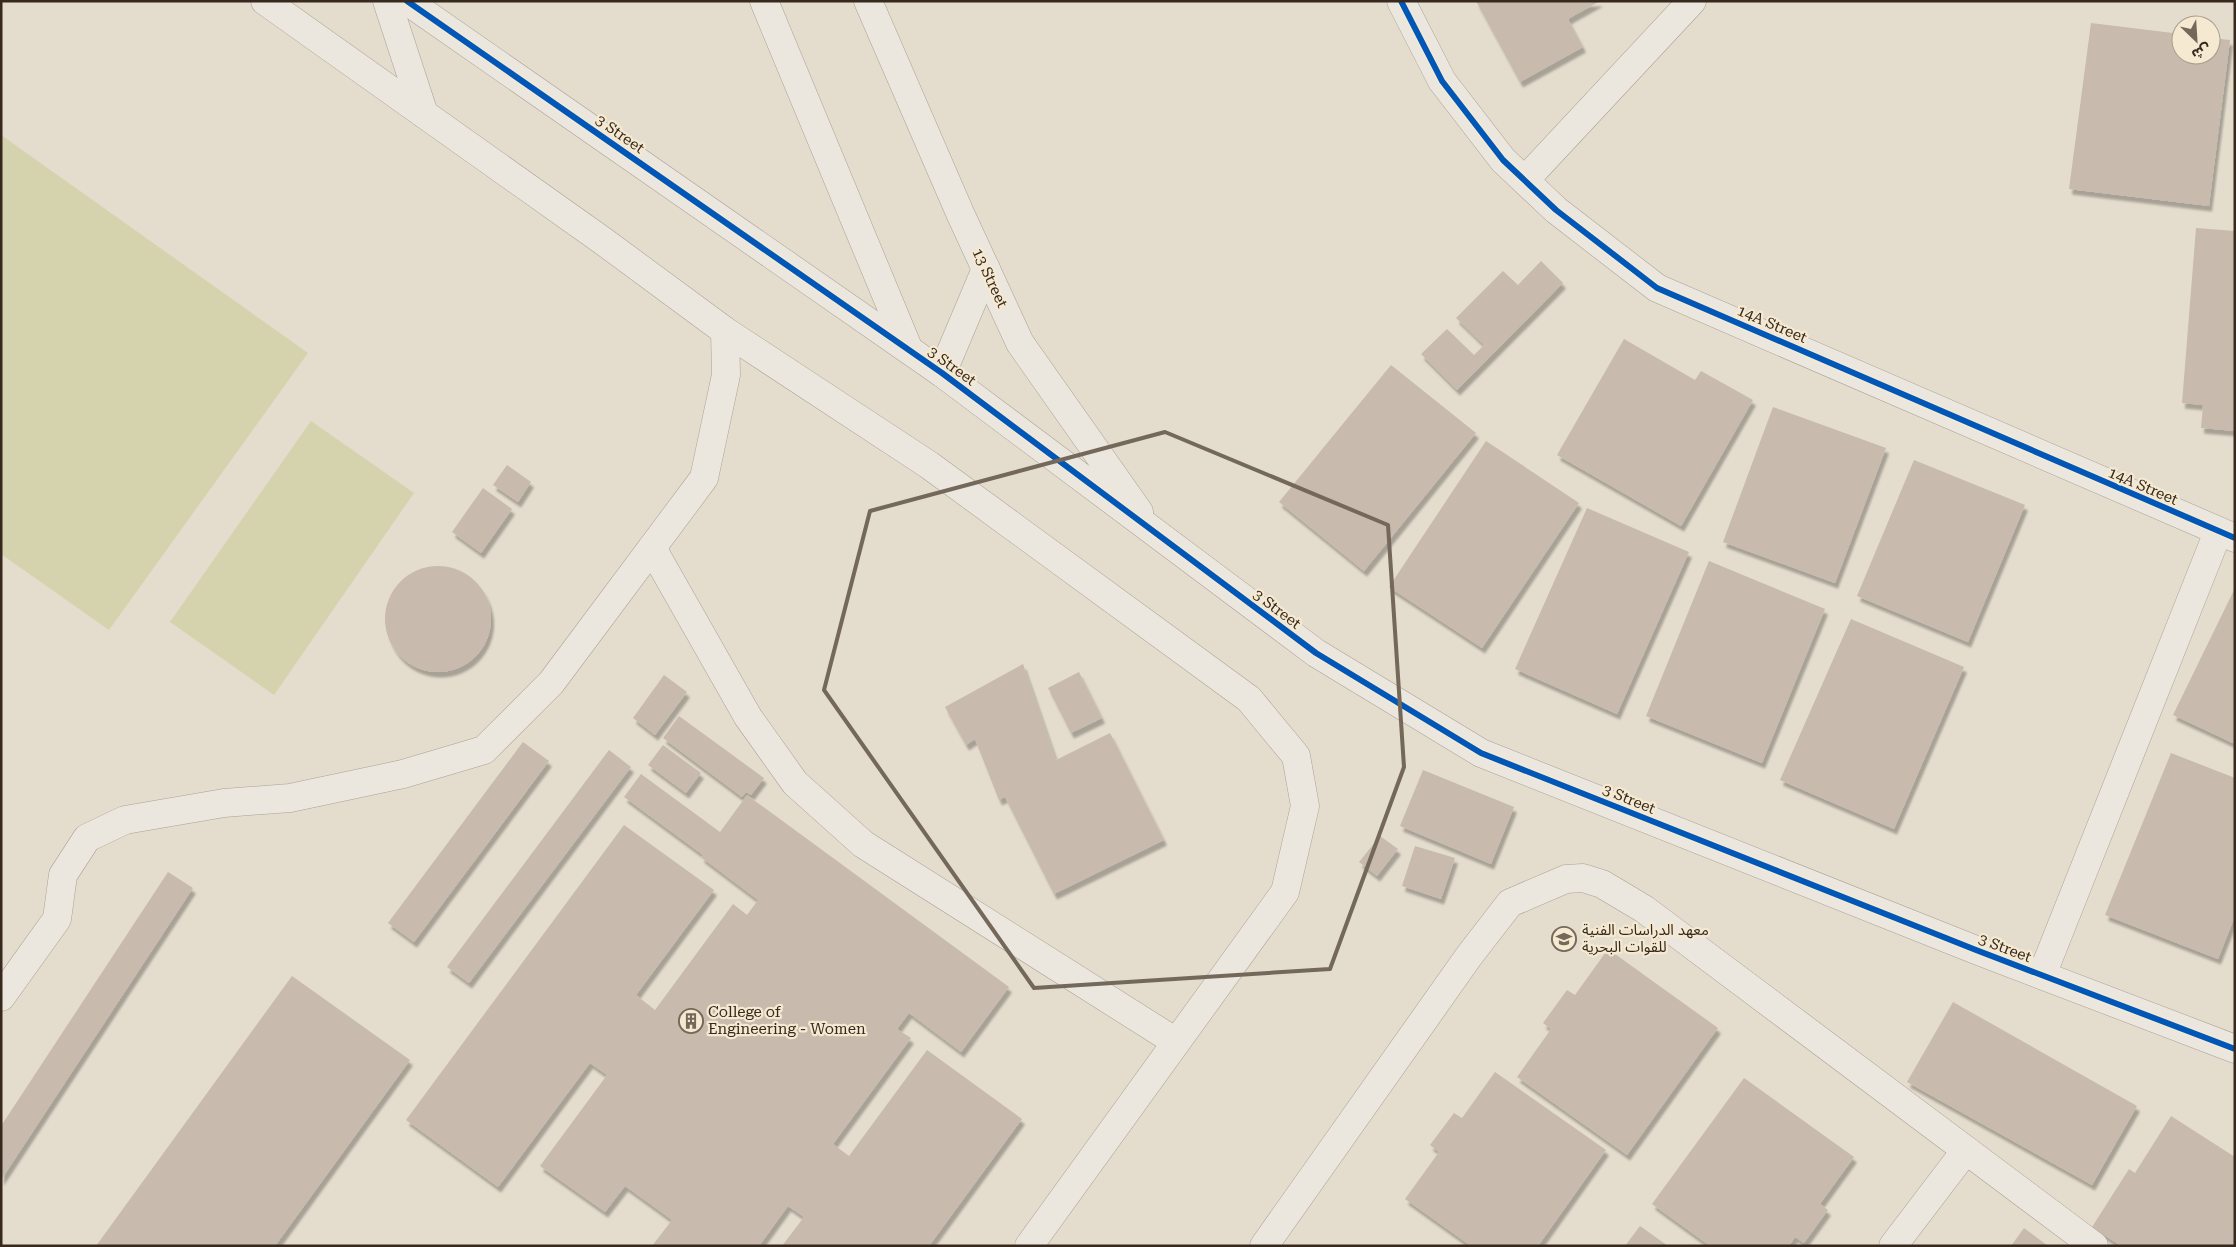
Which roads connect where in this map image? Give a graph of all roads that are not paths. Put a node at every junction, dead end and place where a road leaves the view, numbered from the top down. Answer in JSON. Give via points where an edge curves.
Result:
{"nodes":[{"id":1,"x":265,"y":1,"type":"edge"},
{"id":2,"x":387,"y":1,"type":"edge"},
{"id":3,"x":407,"y":1,"type":"edge"},
{"id":4,"x":764,"y":1,"type":"edge"},
{"id":5,"x":868,"y":1,"type":"edge"},
{"id":6,"x":1401,"y":1,"type":"edge"},
{"id":7,"x":1692,"y":1,"type":"edge"},
{"id":8,"x":424,"y":114,"type":"junction"},
{"id":9,"x":1525,"y":180,"type":"junction"},
{"id":10,"x":986,"y":269,"type":"junction"},
{"id":11,"x":725,"y":331,"type":"junction"},
{"id":12,"x":909,"y":350,"type":"junction"},
{"id":13,"x":942,"y":374,"type":"junction"},
{"id":14,"x":1153,"y":531,"type":"junction"},
{"id":15,"x":2226,"y":535,"type":"edge"},
{"id":16,"x":652,"y":548,"type":"junction"},
{"id":17,"x":2042,"y":975,"type":"junction"},
{"id":18,"x":1,"y":997,"type":"edge"},
{"id":19,"x":1176,"y":1042,"type":"junction"},
{"id":20,"x":2235,"y":1049,"type":"edge"},
{"id":21,"x":1966,"y":1150,"type":"junction"},
{"id":22,"x":1030,"y":1246,"type":"edge"},
{"id":23,"x":1264,"y":1246,"type":"edge"},
{"id":24,"x":1893,"y":1246,"type":"edge"},
{"id":25,"x":2094,"y":1246,"type":"edge"}],
"edges":[{"from":1,"to":8,"type":"street"},
{"from":2,"to":8,"type":"street"},
{"from":3,"to":12,"type":"street","name":"3 Street"},
{"from":4,"to":12,"type":"street"},
{"from":5,"to":10,"type":"street","name":"13 Street"},
{"from":6,"to":9,"type":"street","name":"14A Street","via":[[1442,81],[1503,160]]},
{"from":7,"to":9,"type":"street"},
{"from":8,"to":11,"type":"street"},
{"from":9,"to":15,"type":"street","name":"14A Street","via":[[1556,210],[1657,288]]},
{"from":10,"to":13,"type":"street"},
{"from":10,"to":14,"type":"street","name":"13 Street","via":[[1020,343]]},
{"from":11,"to":16,"type":"street","via":[[726,375],[704,478]]},
{"from":11,"to":19,"type":"street","via":[[929,465],[1249,698],[1296,756],[1306,806],[1285,892]]},
{"from":12,"to":13,"type":"street","name":"3 Street"},
{"from":13,"to":14,"type":"street","name":"3 Street"},
{"from":14,"to":17,"type":"street","name":"3 Street","via":[[1316,654],[1481,753]]},
{"from":15,"to":17,"type":"street"},
{"from":16,"to":18,"type":"street","via":[[551,684],[484,750],[403,774],[290,798],[224,803],[125,820],[87,838],[63,875],[56,919]]},
{"from":16,"to":19,"type":"street","via":[[748,717],[795,783],[863,844]]},
{"from":17,"to":20,"type":"street","name":"3 Street"},
{"from":19,"to":22,"type":"street"},
{"from":21,"to":23,"type":"street","via":[[1644,909],[1602,884],[1584,878],[1566,879],[1510,903]]},
{"from":21,"to":24,"type":"street"},
{"from":21,"to":25,"type":"street"}]}
